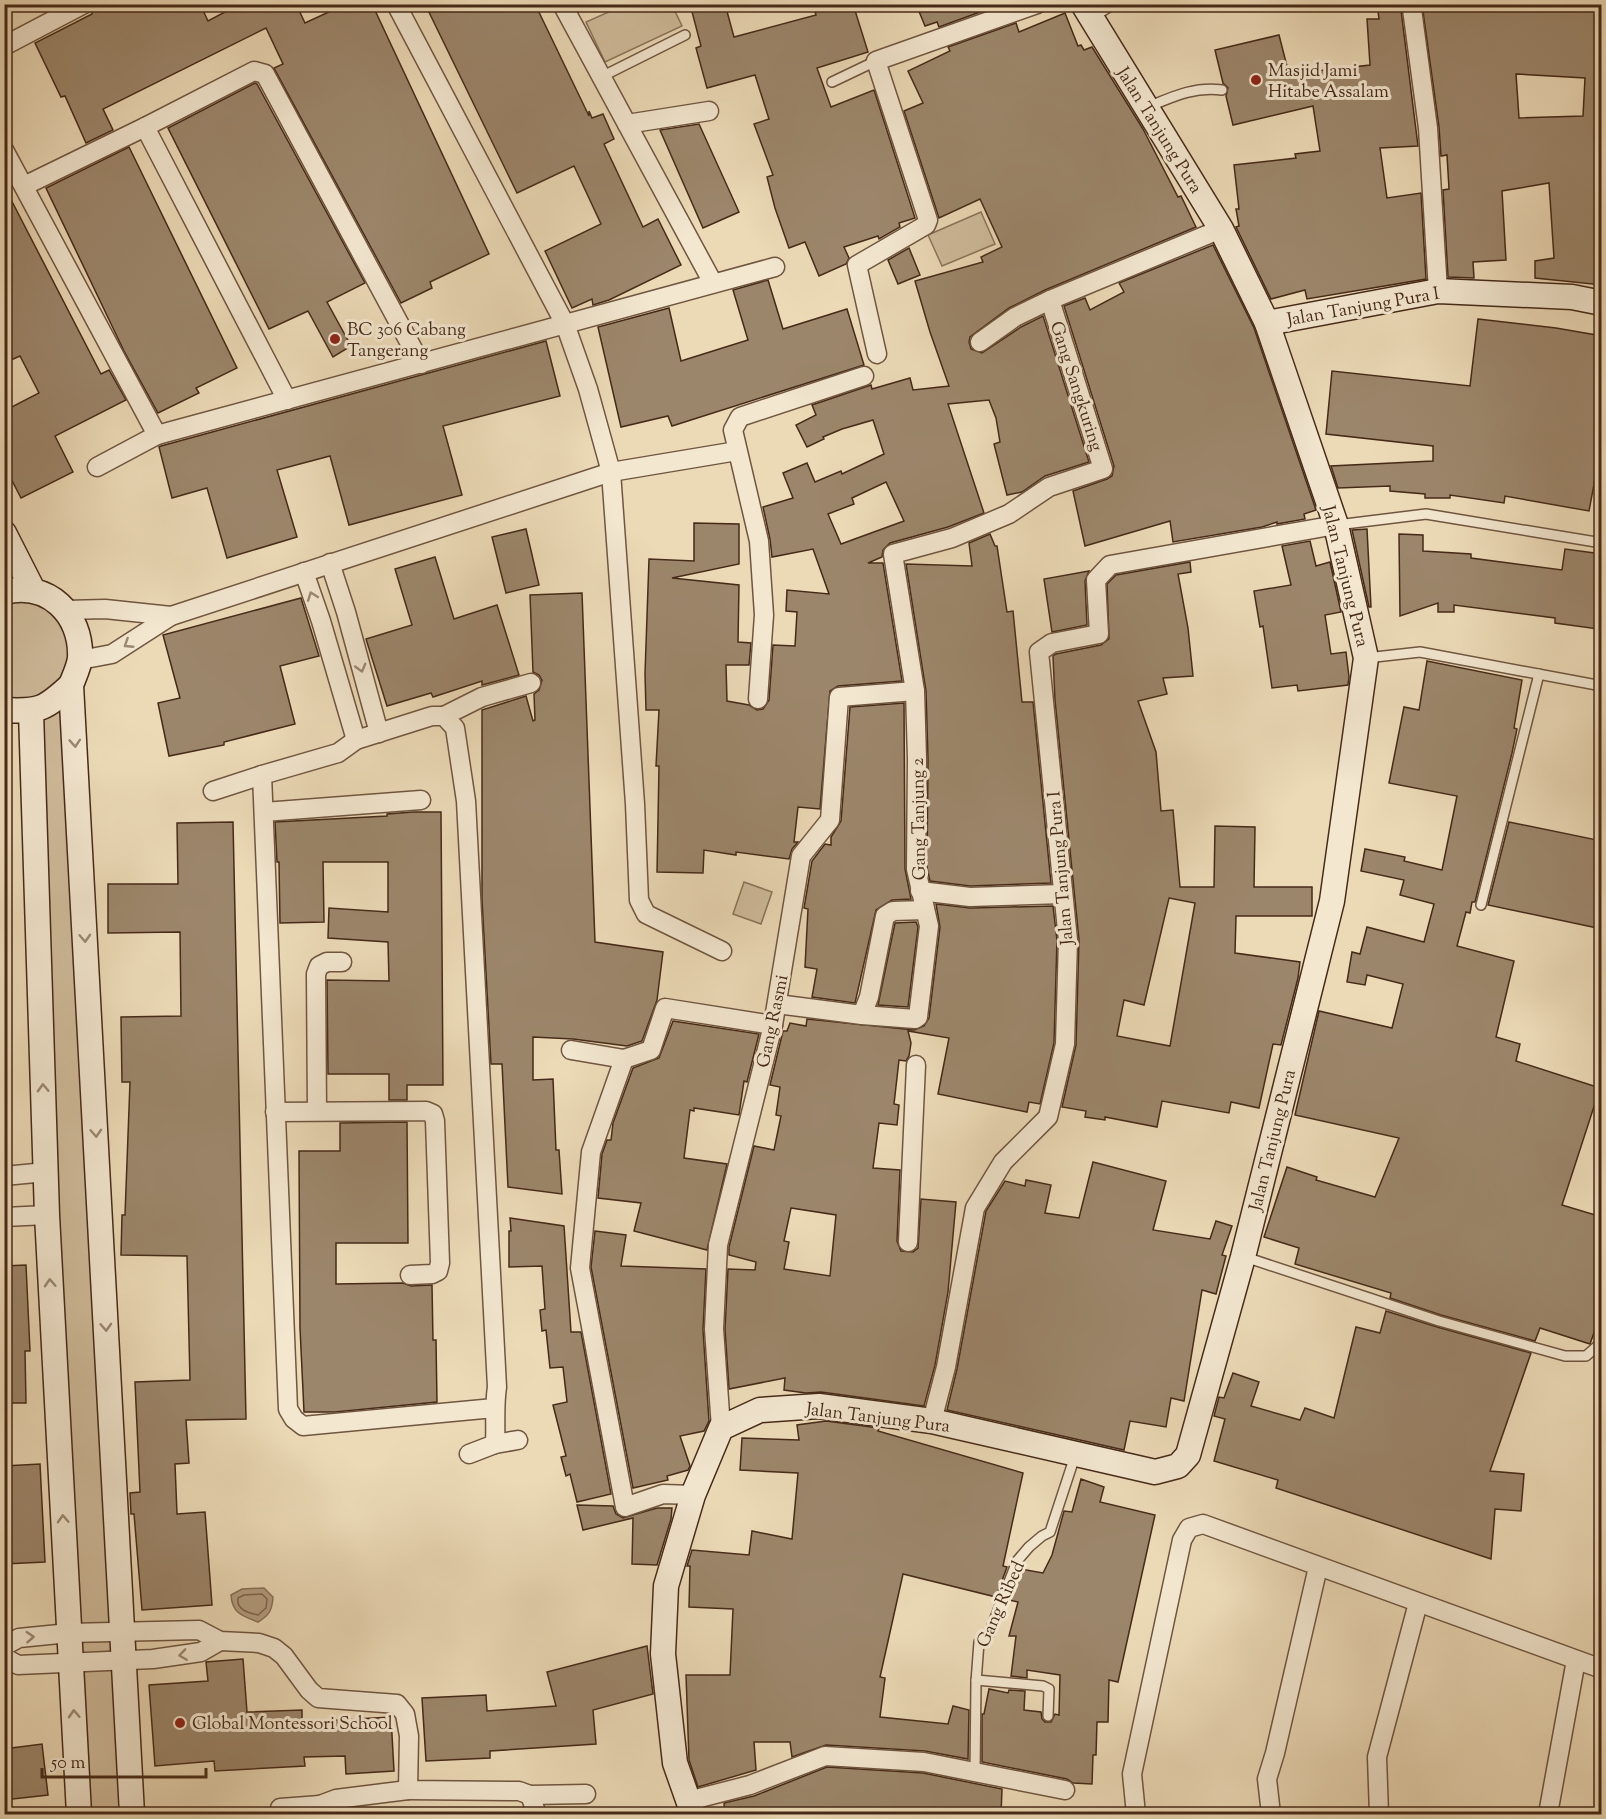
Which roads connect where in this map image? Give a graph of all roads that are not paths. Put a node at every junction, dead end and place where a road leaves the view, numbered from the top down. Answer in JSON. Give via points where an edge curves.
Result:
{"nodes":[{"id":1,"x":84,"y":4,"type":"edge"},
{"id":2,"x":396,"y":4,"type":"edge"},
{"id":3,"x":562,"y":4,"type":"edge"},
{"id":4,"x":1037,"y":4,"type":"edge"},
{"id":5,"x":1114,"y":4,"type":"edge"},
{"id":6,"x":1412,"y":9,"type":"dead end"},
{"id":7,"x":1087,"y":11,"type":"edge"},
{"id":8,"x":685,"y":35,"type":"dead end"},
{"id":9,"x":4,"y":46,"type":"edge"},
{"id":10,"x":876,"y":61,"type":"junction"},
{"id":11,"x":601,"y":77,"type":"junction"},
{"id":12,"x":832,"y":82,"type":"dead end"},
{"id":13,"x":1222,"y":90,"type":"dead end"},
{"id":14,"x":1145,"y":107,"type":"junction"},
{"id":15,"x":709,"y":111,"type":"dead end"},
{"id":16,"x":627,"y":124,"type":"junction"},
{"id":17,"x":145,"y":127,"type":"junction"},
{"id":18,"x":4,"y":150,"type":"edge"},
{"id":19,"x":24,"y":186,"type":"junction"},
{"id":20,"x":1221,"y":230,"type":"junction"},
{"id":21,"x":775,"y":267,"type":"dead end"},
{"id":22,"x":713,"y":284,"type":"junction"},
{"id":23,"x":1438,"y":291,"type":"junction"},
{"id":24,"x":1050,"y":300,"type":"junction"},
{"id":25,"x":1602,"y":303,"type":"edge"},
{"id":26,"x":1267,"y":323,"type":"junction"},
{"id":27,"x":565,"y":324,"type":"junction"},
{"id":28,"x":980,"y":342,"type":"dead end"},
{"id":29,"x":877,"y":354,"type":"dead end"},
{"id":30,"x":420,"y":363,"type":"junction"},
{"id":31,"x":864,"y":376,"type":"dead end"},
{"id":32,"x":287,"y":400,"type":"junction"},
{"id":33,"x":158,"y":435,"type":"junction"},
{"id":34,"x":737,"y":451,"type":"junction"},
{"id":35,"x":97,"y":466,"type":"dead end"},
{"id":36,"x":611,"y":472,"type":"junction"},
{"id":37,"x":1336,"y":525,"type":"junction"},
{"id":38,"x":4,"y":533,"type":"edge"},
{"id":39,"x":1602,"y":543,"type":"edge"},
{"id":40,"x":330,"y":563,"type":"junction"},
{"id":41,"x":304,"y":572,"type":"junction"},
{"id":42,"x":33,"y":590,"type":"junction"},
{"id":43,"x":4,"y":592,"type":"edge"},
{"id":44,"x":66,"y":610,"type":"junction"},
{"id":45,"x":171,"y":616,"type":"junction"},
{"id":46,"x":1366,"y":658,"type":"junction"},
{"id":47,"x":80,"y":660,"type":"junction"},
{"id":48,"x":1539,"y":674,"type":"junction"},
{"id":49,"x":531,"y":683,"type":"dead end"},
{"id":50,"x":71,"y":685,"type":"junction"},
{"id":51,"x":1602,"y":686,"type":"edge"},
{"id":52,"x":915,"y":691,"type":"junction"},
{"id":53,"x":758,"y":699,"type":"dead end"},
{"id":54,"x":4,"y":710,"type":"edge"},
{"id":55,"x":31,"y":712,"type":"junction"},
{"id":56,"x":444,"y":716,"type":"junction"},
{"id":57,"x":379,"y":733,"type":"junction"},
{"id":58,"x":356,"y":740,"type":"junction"},
{"id":59,"x":262,"y":775,"type":"junction"},
{"id":60,"x":213,"y":791,"type":"dead end"},
{"id":61,"x":421,"y":800,"type":"dead end"},
{"id":62,"x":264,"y":812,"type":"junction"},
{"id":63,"x":920,"y":891,"type":"junction"},
{"id":64,"x":1063,"y":894,"type":"junction"},
{"id":65,"x":1481,"y":905,"type":"dead end"},
{"id":66,"x":924,"y":910,"type":"junction"},
{"id":67,"x":722,"y":951,"type":"dead end"},
{"id":68,"x":342,"y":962,"type":"dead end"},
{"id":69,"x":777,"y":1004,"type":"junction"},
{"id":70,"x":862,"y":1015,"type":"junction"},
{"id":71,"x":774,"y":1024,"type":"junction"},
{"id":72,"x":571,"y":1050,"type":"dead end"},
{"id":73,"x":624,"y":1059,"type":"junction"},
{"id":74,"x":916,"y":1065,"type":"dead end"},
{"id":75,"x":317,"y":1111,"type":"junction"},
{"id":76,"x":275,"y":1112,"type":"junction"},
{"id":77,"x":45,"y":1172,"type":"junction"},
{"id":78,"x":4,"y":1176,"type":"edge"},
{"id":79,"x":47,"y":1215,"type":"junction"},
{"id":80,"x":4,"y":1217,"type":"edge"},
{"id":81,"x":908,"y":1242,"type":"dead end"},
{"id":82,"x":1243,"y":1257,"type":"junction"},
{"id":83,"x":410,"y":1275,"type":"dead end"},
{"id":84,"x":1602,"y":1342,"type":"edge"},
{"id":85,"x":494,"y":1408,"type":"junction"},
{"id":86,"x":932,"y":1421,"type":"junction"},
{"id":87,"x":721,"y":1428,"type":"junction"},
{"id":88,"x":518,"y":1440,"type":"dead end"},
{"id":89,"x":495,"y":1444,"type":"junction"},
{"id":90,"x":469,"y":1454,"type":"dead end"},
{"id":91,"x":1075,"y":1454,"type":"junction"},
{"id":92,"x":693,"y":1495,"type":"junction"},
{"id":93,"x":1318,"y":1567,"type":"junction"},
{"id":94,"x":1418,"y":1603,"type":"junction"},
{"id":95,"x":122,"y":1632,"type":"junction"},
{"id":96,"x":69,"y":1634,"type":"junction"},
{"id":97,"x":220,"y":1641,"type":"junction"},
{"id":98,"x":4,"y":1646,"type":"edge"},
{"id":99,"x":4,"y":1657,"type":"edge"},
{"id":100,"x":124,"y":1660,"type":"junction"},
{"id":101,"x":1576,"y":1660,"type":"junction"},
{"id":102,"x":71,"y":1662,"type":"junction"},
{"id":103,"x":1602,"y":1669,"type":"edge"},
{"id":104,"x":976,"y":1680,"type":"junction"},
{"id":105,"x":1048,"y":1716,"type":"dead end"},
{"id":106,"x":975,"y":1773,"type":"junction"},
{"id":107,"x":408,"y":1790,"type":"junction"},
{"id":108,"x":1065,"y":1790,"type":"dead end"},
{"id":109,"x":586,"y":1794,"type":"dead end"},
{"id":110,"x":530,"y":1795,"type":"junction"},
{"id":111,"x":280,"y":1808,"type":"dead end"},
{"id":112,"x":691,"y":1808,"type":"edge"},
{"id":113,"x":318,"y":1810,"type":"edge"},
{"id":114,"x":79,"y":1815,"type":"edge"},
{"id":115,"x":132,"y":1815,"type":"edge"},
{"id":116,"x":535,"y":1815,"type":"edge"},
{"id":117,"x":1136,"y":1815,"type":"edge"},
{"id":118,"x":1271,"y":1815,"type":"edge"},
{"id":119,"x":1379,"y":1815,"type":"edge"},
{"id":120,"x":1548,"y":1815,"type":"edge"}],
"edges":[{"from":1,"to":9,"type":"street"},
{"from":2,"to":27,"type":"street"},
{"from":3,"to":11,"type":"street"},
{"from":4,"to":10,"type":"street"},
{"from":5,"to":7,"type":"lane"},
{"from":6,"to":23,"type":"street","via":[[1428,128]]},
{"from":7,"to":14,"type":"street","name":"Jalan Tanjung Pura"},
{"from":8,"to":11,"type":"lane"},
{"from":10,"to":12,"type":"lane"},
{"from":10,"to":29,"type":"street","via":[[928,220],[926,225],[857,265]]},
{"from":11,"to":16,"type":"street"},
{"from":13,"to":14,"type":"lane","via":[[1193,90]]},
{"from":14,"to":20,"type":"street","name":"Jalan Tanjung Pura"},
{"from":15,"to":16,"type":"street"},
{"from":16,"to":22,"type":"street"},
{"from":17,"to":19,"type":"street"},
{"from":17,"to":30,"type":"street","via":[[254,71],[265,74]]},
{"from":17,"to":32,"type":"street"},
{"from":18,"to":19,"type":"street"},
{"from":19,"to":33,"type":"street"},
{"from":20,"to":24,"type":"street","name":"Gang Sangkuring"},
{"from":20,"to":26,"type":"street","name":"Jalan Tanjung Pura"},
{"from":21,"to":22,"type":"street"},
{"from":22,"to":27,"type":"street"},
{"from":23,"to":25,"type":"street","name":"Jalan Tanjung Pura I","via":[[1572,297]]},
{"from":23,"to":26,"type":"street","name":"Jalan Tanjung Pura I"},
{"from":24,"to":28,"type":"street","via":[[1015,317]]},
{"from":24,"to":52,"type":"street","name":"Gang Sangkuring","via":[[1103,469],[1049,487],[1009,514],[952,538],[893,554]]},
{"from":26,"to":37,"type":"street","name":"Jalan Tanjung Pura"},
{"from":27,"to":30,"type":"street"},
{"from":27,"to":36,"type":"street"},
{"from":30,"to":32,"type":"street"},
{"from":31,"to":34,"type":"street","via":[[740,417],[733,430]]},
{"from":32,"to":33,"type":"street"},
{"from":33,"to":35,"type":"street"},
{"from":34,"to":36,"type":"street"},
{"from":34,"to":53,"type":"street","via":[[759,541],[764,615]]},
{"from":36,"to":40,"type":"street"},
{"from":36,"to":67,"type":"street","via":[[639,900],[646,914]]},
{"from":37,"to":39,"type":"lane","via":[[1425,514]]},
{"from":37,"to":46,"type":"street","name":"Jalan Tanjung Pura"},
{"from":37,"to":64,"type":"street","name":"Jalan Tanjung Pura I","via":[[1110,565],[1096,579],[1099,634],[1052,643],[1039,652]]},
{"from":38,"to":42,"type":"street"},
{"from":40,"to":41,"type":"street"},
{"from":40,"to":57,"type":"street","one_way":true},
{"from":41,"to":45,"type":"street"},
{"from":58,"to":41,"type":"street","one_way":true},
{"from":42,"to":43,"type":"street"},
{"from":42,"to":44,"type":"street"},
{"from":44,"to":45,"type":"street","via":[[105,609]]},
{"from":44,"to":47,"type":"street","via":[[78,632]]},
{"from":45,"to":47,"type":"street","one_way":true,"via":[[112,654]]},
{"from":46,"to":48,"type":"lane","via":[[1420,652]]},
{"from":46,"to":82,"type":"street","name":"Jalan Tanjung Pura","via":[[1332,901]]},
{"from":47,"to":50,"type":"street"},
{"from":48,"to":51,"type":"lane"},
{"from":48,"to":65,"type":"lane"},
{"from":49,"to":56,"type":"street","via":[[482,697]]},
{"from":50,"to":55,"type":"street","via":[[49,705]]},
{"from":50,"to":95,"type":"street","one_way":true},
{"from":52,"to":63,"type":"street","name":"Gang Tanjung 2","via":[[915,869]]},
{"from":52,"to":69,"type":"street","name":"Gang Rasmi","via":[[839,697],[830,820],[801,856]]},
{"from":54,"to":55,"type":"street"},
{"from":77,"to":55,"type":"street","one_way":true},
{"from":56,"to":57,"type":"street","via":[[432,716]]},
{"from":56,"to":85,"type":"street","via":[[455,728],[466,801],[497,1387]]},
{"from":57,"to":58,"type":"street"},
{"from":58,"to":59,"type":"street","via":[[338,753]]},
{"from":59,"to":60,"type":"street"},
{"from":59,"to":62,"type":"street"},
{"from":61,"to":62,"type":"street"},
{"from":62,"to":76,"type":"street"},
{"from":63,"to":64,"type":"street","via":[[970,897]]},
{"from":63,"to":66,"type":"street","name":"Gang Tanjung 2"},
{"from":64,"to":86,"type":"street","name":"Jalan Tanjung Pura I","via":[[1068,940],[1065,1044],[1048,1117],[1004,1162],[975,1208],[946,1367]]},
{"from":66,"to":70,"type":"street","via":[[893,911],[885,916]]},
{"from":66,"to":70,"type":"street","name":"Gang Tanjung 2","via":[[929,926],[918,1017]]},
{"from":68,"to":75,"type":"street","via":[[327,962],[319,966],[316,974]]},
{"from":69,"to":70,"type":"street"},
{"from":69,"to":71,"type":"street","name":"Gang Rasmi"},
{"from":71,"to":73,"type":"street","via":[[665,1008],[651,1050]]},
{"from":71,"to":87,"type":"street","name":"Gang Rasmi","via":[[718,1245],[714,1329]]},
{"from":72,"to":73,"type":"street"},
{"from":73,"to":92,"type":"street","via":[[591,1152],[580,1268],[625,1507],[663,1494]]},
{"from":74,"to":81,"type":"street"},
{"from":75,"to":76,"type":"street"},
{"from":75,"to":83,"type":"street","via":[[439,1114],[435,1121],[440,1263],[438,1271],[432,1274]]},
{"from":76,"to":85,"type":"street","via":[[288,1409],[294,1419],[303,1426]]},
{"from":77,"to":78,"type":"street"},
{"from":77,"to":79,"type":"street"},
{"from":79,"to":80,"type":"street"},
{"from":96,"to":79,"type":"street","one_way":true},
{"from":82,"to":84,"type":"lane","via":[[1439,1321],[1565,1356],[1586,1356]]},
{"from":82,"to":91,"type":"street","name":"Jalan Tanjung Pura","via":[[1188,1455],[1178,1466],[1155,1472]]},
{"from":85,"to":89,"type":"street"},
{"from":86,"to":87,"type":"street","name":"Jalan Tanjung Pura","via":[[819,1406],[760,1410]]},
{"from":86,"to":91,"type":"street","name":"Jalan Tanjung Pura"},
{"from":87,"to":92,"type":"street"},
{"from":88,"to":89,"type":"street"},
{"from":89,"to":90,"type":"street"},
{"from":91,"to":104,"type":"lane","name":"Gang Ribed","via":[[1050,1532],[1017,1561],[989,1634],[979,1642]]},
{"from":92,"to":112,"type":"street","via":[[666,1586],[663,1654],[675,1763]]},
{"from":93,"to":94,"type":"street"},
{"from":93,"to":117,"type":"street","via":[[1203,1524],[1189,1528],[1182,1540],[1132,1774]]},
{"from":93,"to":118,"type":"street","via":[[1267,1779]]},
{"from":94,"to":101,"type":"street"},
{"from":94,"to":119,"type":"street","via":[[1377,1757]]},
{"from":95,"to":96,"type":"street"},
{"from":95,"to":97,"type":"street","via":[[199,1630]]},
{"from":95,"to":100,"type":"street"},
{"from":98,"to":96,"type":"street","one_way":true,"via":[[19,1638]]},
{"from":96,"to":102,"type":"street"},
{"from":97,"to":100,"type":"street","one_way":true,"via":[[201,1652]]},
{"from":97,"to":107,"type":"street","via":[[274,1647],[318,1698],[397,1704],[405,1714],[409,1736]]},
{"from":99,"to":102,"type":"street","via":[[18,1665]]},
{"from":100,"to":102,"type":"street"},
{"from":100,"to":115,"type":"street"},
{"from":101,"to":103,"type":"street"},
{"from":101,"to":120,"type":"street"},
{"from":114,"to":102,"type":"street","one_way":true},
{"from":104,"to":105,"type":"lane","via":[[1043,1686],[1049,1689]]},
{"from":104,"to":106,"type":"lane","name":"Gang Ribed"},
{"from":106,"to":108,"type":"street"},
{"from":106,"to":112,"type":"street","via":[[924,1762],[825,1756]]},
{"from":107,"to":110,"type":"street","via":[[519,1791]]},
{"from":107,"to":113,"type":"street","via":[[336,1799]]},
{"from":109,"to":110,"type":"street"},
{"from":110,"to":116,"type":"street"},
{"from":111,"to":113,"type":"street"}]}
